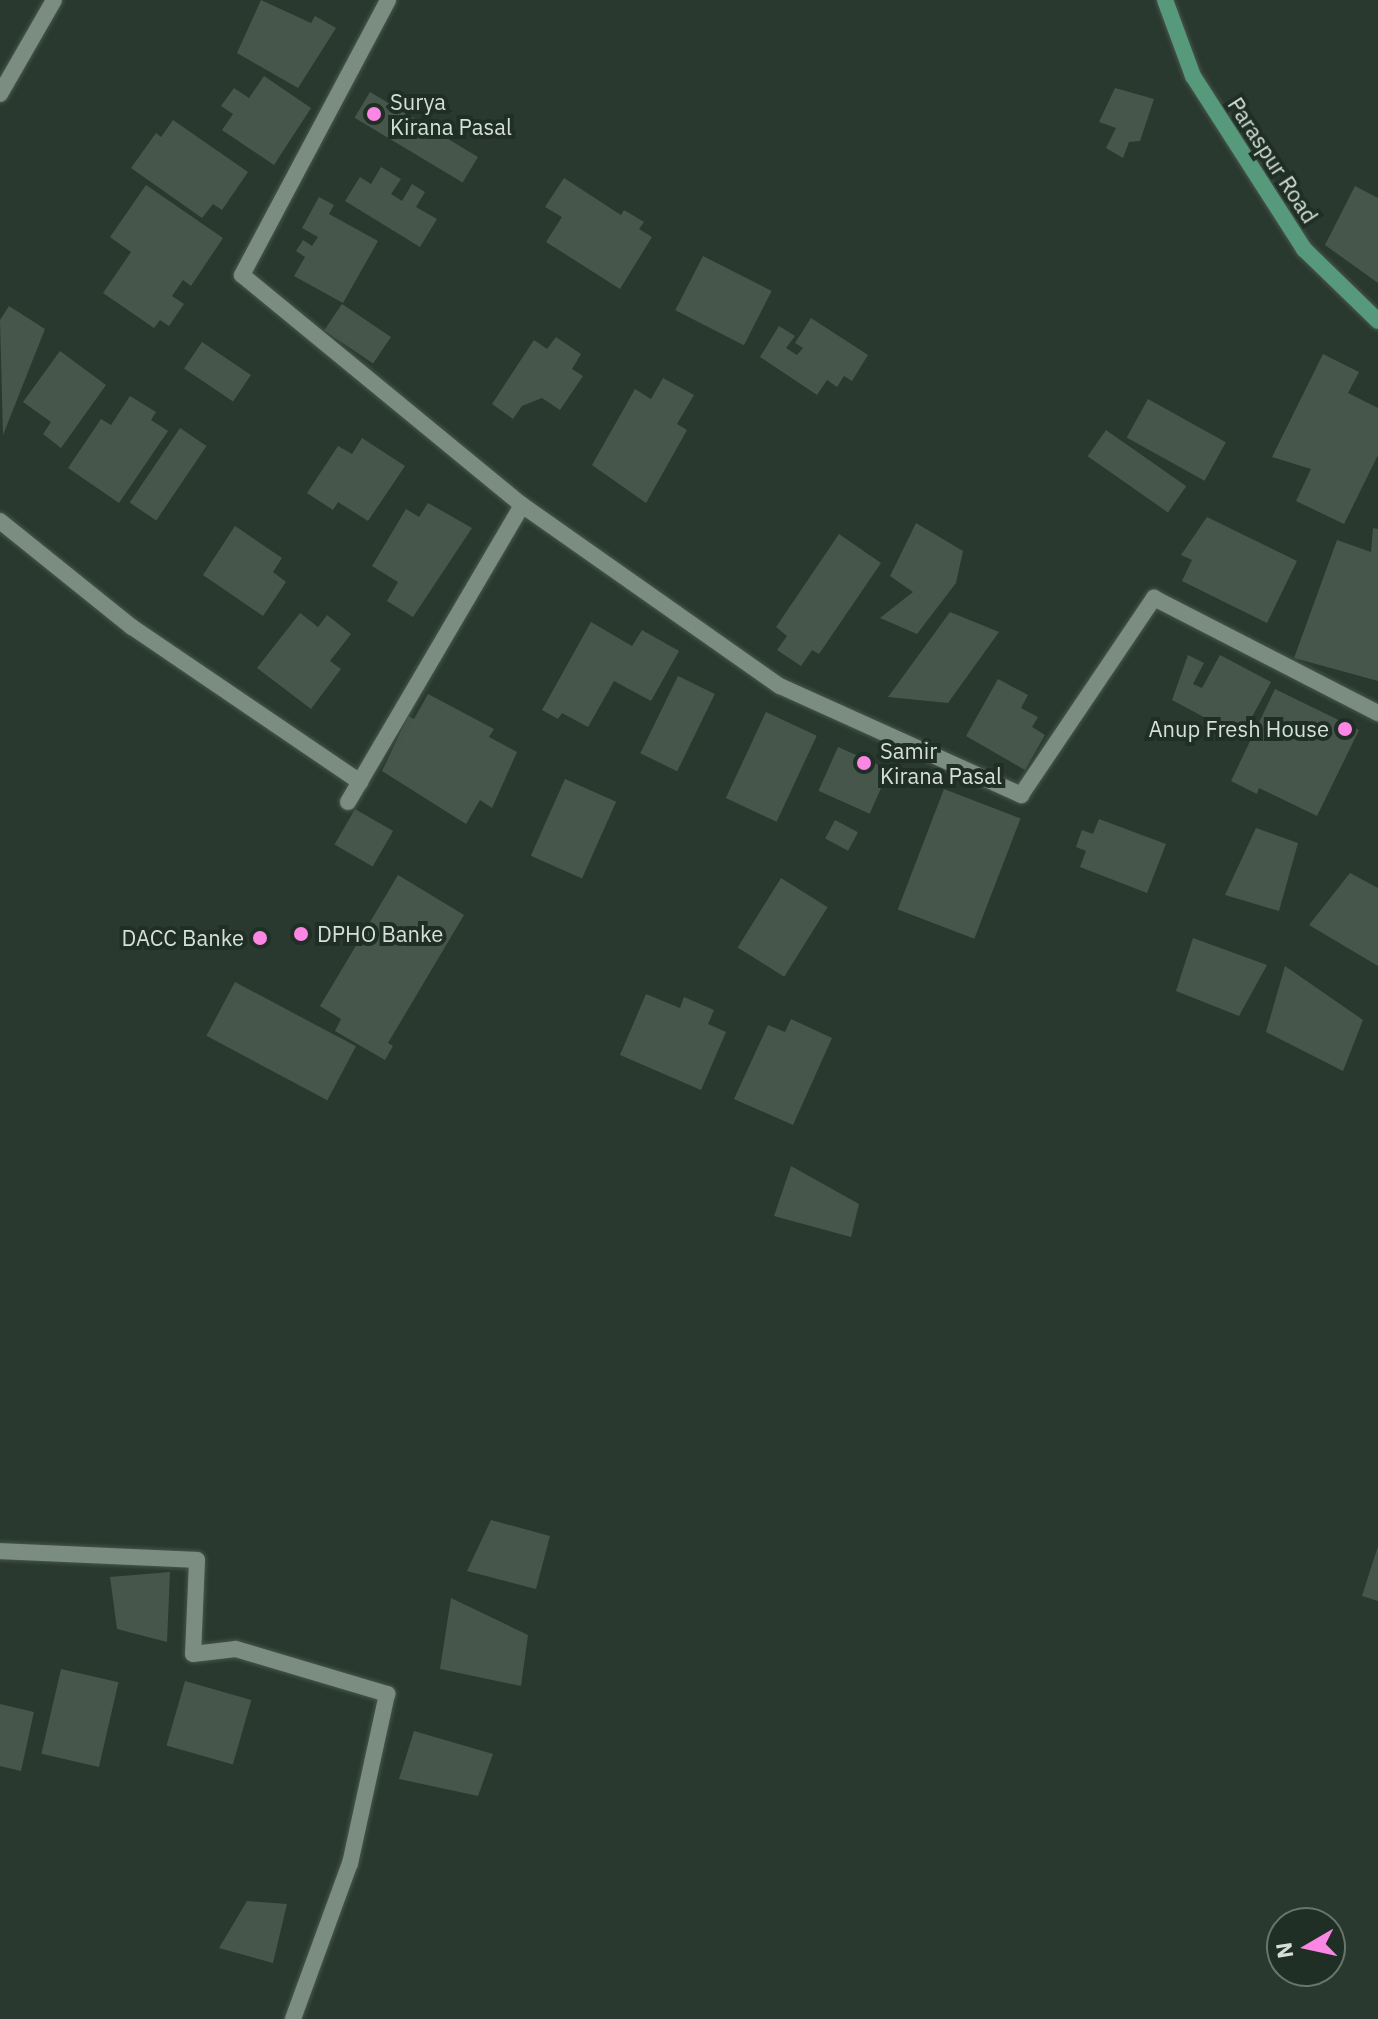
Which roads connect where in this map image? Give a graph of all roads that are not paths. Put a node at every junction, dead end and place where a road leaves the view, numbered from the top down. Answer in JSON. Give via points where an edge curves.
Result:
{"nodes":[{"id":1,"x":54,"y":0,"type":"edge"},
{"id":2,"x":388,"y":0,"type":"edge"},
{"id":3,"x":1165,"y":0,"type":"edge"},
{"id":4,"x":0,"y":94,"type":"edge"},
{"id":5,"x":1378,"y":321,"type":"edge"},
{"id":6,"x":522,"y":505,"type":"junction"},
{"id":7,"x":0,"y":521,"type":"edge"},
{"id":8,"x":1378,"y":713,"type":"edge"},
{"id":9,"x":360,"y":782,"type":"junction"},
{"id":10,"x":348,"y":802,"type":"dead end"},
{"id":11,"x":0,"y":1551,"type":"edge"},
{"id":12,"x":293,"y":2019,"type":"edge"}],
"edges":[{"from":1,"to":4,"type":"street"},
{"from":2,"to":6,"type":"street","via":[[242,275]]},
{"from":3,"to":5,"type":"street","name":"Paraspur Road","via":[[1193,76],[1304,249]]},
{"from":6,"to":8,"type":"street","via":[[780,686],[1021,795],[1154,598]]},
{"from":6,"to":9,"type":"street"},
{"from":7,"to":9,"type":"street","via":[[132,627]]},
{"from":9,"to":10,"type":"street"},
{"from":11,"to":12,"type":"street","via":[[197,1560],[193,1654],[236,1649],[387,1694],[350,1863]]}]}
